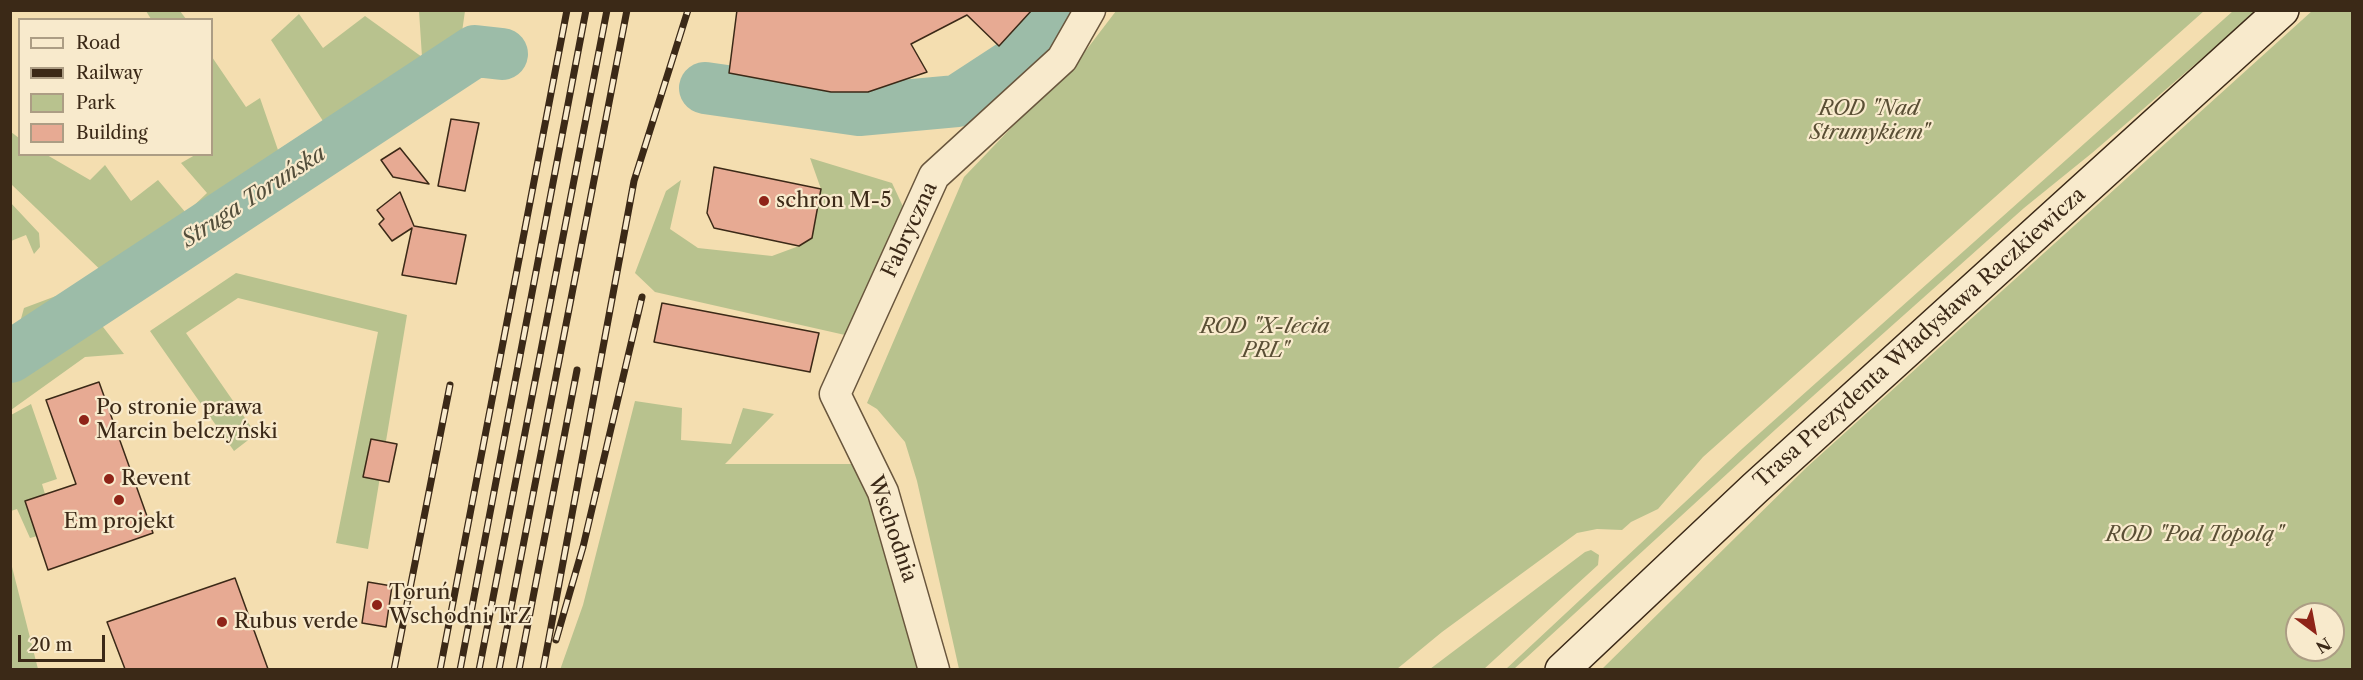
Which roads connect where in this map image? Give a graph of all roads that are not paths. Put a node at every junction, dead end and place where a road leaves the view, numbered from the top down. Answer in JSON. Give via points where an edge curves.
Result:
{"nodes":[{"id":1,"x":1090,"y":10,"type":"edge"},
{"id":2,"x":2282,"y":10,"type":"edge"},
{"id":3,"x":835,"y":394,"type":"joint"},
{"id":4,"x":934,"y":669,"type":"edge"},
{"id":5,"x":1562,"y":669,"type":"edge"}],
"edges":[{"from":1,"to":3,"type":"street","name":"Fabryczna","via":[[1062,59],[934,176]]},
{"from":2,"to":5,"type":"main road","name":"Trasa Prezydenta Władysława Raczkiewicza","via":[[1755,488]]},
{"from":3,"to":4,"type":"street","name":"Wschodnia","via":[[883,492]]}]}
